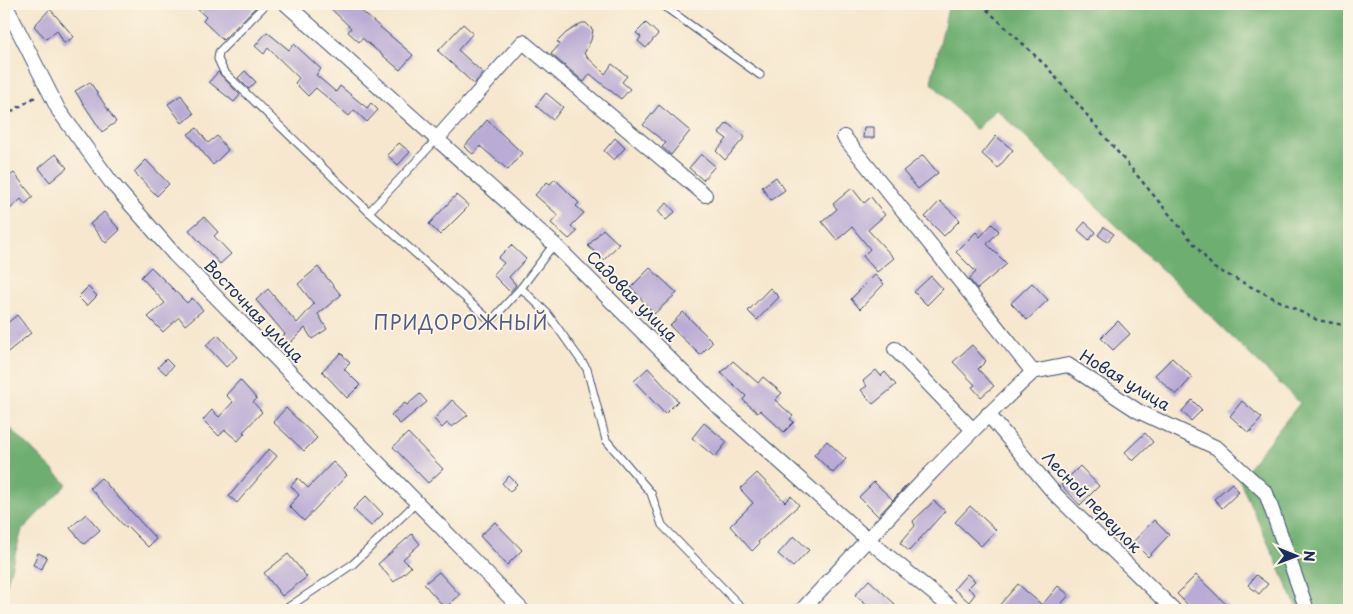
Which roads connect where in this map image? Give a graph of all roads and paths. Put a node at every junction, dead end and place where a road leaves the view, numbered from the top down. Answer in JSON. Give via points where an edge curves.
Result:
{"nodes":[{"id":1,"x":6,"y":4,"type":"edge"},
{"id":2,"x":266,"y":4,"type":"edge"},
{"id":3,"x":286,"y":4,"type":"edge"},
{"id":4,"x":661,"y":4,"type":"edge"},
{"id":5,"x":981,"y":4,"type":"edge"},
{"id":6,"x":760,"y":76,"type":"dead end"},
{"id":7,"x":47,"y":90,"type":"junction"},
{"id":8,"x":4,"y":116,"type":"edge"},
{"id":9,"x":844,"y":137,"type":"dead end"},
{"id":10,"x":436,"y":140,"type":"junction"},
{"id":11,"x":704,"y":195,"type":"dead end"},
{"id":12,"x":369,"y":212,"type":"junction"},
{"id":13,"x":554,"y":244,"type":"junction"},
{"id":14,"x":521,"y":288,"type":"junction"},
{"id":15,"x":1349,"y":326,"type":"edge"},
{"id":16,"x":895,"y":349,"type":"dead end"},
{"id":17,"x":1033,"y":372,"type":"junction"},
{"id":18,"x":988,"y":414,"type":"junction"},
{"id":19,"x":973,"y":430,"type":"junction"},
{"id":20,"x":416,"y":503,"type":"junction"},
{"id":21,"x":867,"y":539,"type":"junction"},
{"id":22,"x":284,"y":610,"type":"edge"},
{"id":23,"x":522,"y":610,"type":"edge"},
{"id":24,"x":744,"y":610,"type":"edge"},
{"id":25,"x":802,"y":610,"type":"edge"},
{"id":26,"x":954,"y":610,"type":"edge"},
{"id":27,"x":1174,"y":610,"type":"edge"},
{"id":28,"x":1307,"y":610,"type":"edge"}],
"edges":[{"from":1,"to":7,"type":"street","name":"Восточная улица"},
{"from":2,"to":12,"type":"lane","via":[[220,52],[220,66]]},
{"from":3,"to":10,"type":"street","name":"Садовая улица"},
{"from":4,"to":6,"type":"lane"},
{"from":5,"to":15,"type":"path","via":[[1047,67],[1214,268],[1317,320]]},
{"from":7,"to":8,"type":"path"},
{"from":7,"to":20,"type":"street","name":"Восточная улица","via":[[112,182],[174,254]]},
{"from":9,"to":17,"type":"street"},
{"from":10,"to":11,"type":"street","via":[[523,42]]},
{"from":10,"to":12,"type":"lane"},
{"from":10,"to":13,"type":"street","name":"Садовая улица"},
{"from":12,"to":14,"type":"lane","via":[[491,321]]},
{"from":13,"to":14,"type":"lane"},
{"from":13,"to":21,"type":"street","name":"Садовая улица","via":[[713,402]]},
{"from":14,"to":24,"type":"lane","via":[[547,313],[587,369],[606,440],[651,493],[662,525]]},
{"from":16,"to":19,"type":"street"},
{"from":17,"to":18,"type":"street"},
{"from":17,"to":28,"type":"street","name":"Новая улица","via":[[1068,365],[1138,411],[1217,448],[1266,493]]},
{"from":18,"to":19,"type":"street"},
{"from":18,"to":27,"type":"street","name":"Лесной переулок","via":[[1054,494]]},
{"from":19,"to":21,"type":"street"},
{"from":20,"to":22,"type":"lane","via":[[353,564]]},
{"from":20,"to":23,"type":"street","name":"Восточная улица"},
{"from":21,"to":25,"type":"street"},
{"from":21,"to":26,"type":"street","name":"Садовая улица"}]}
